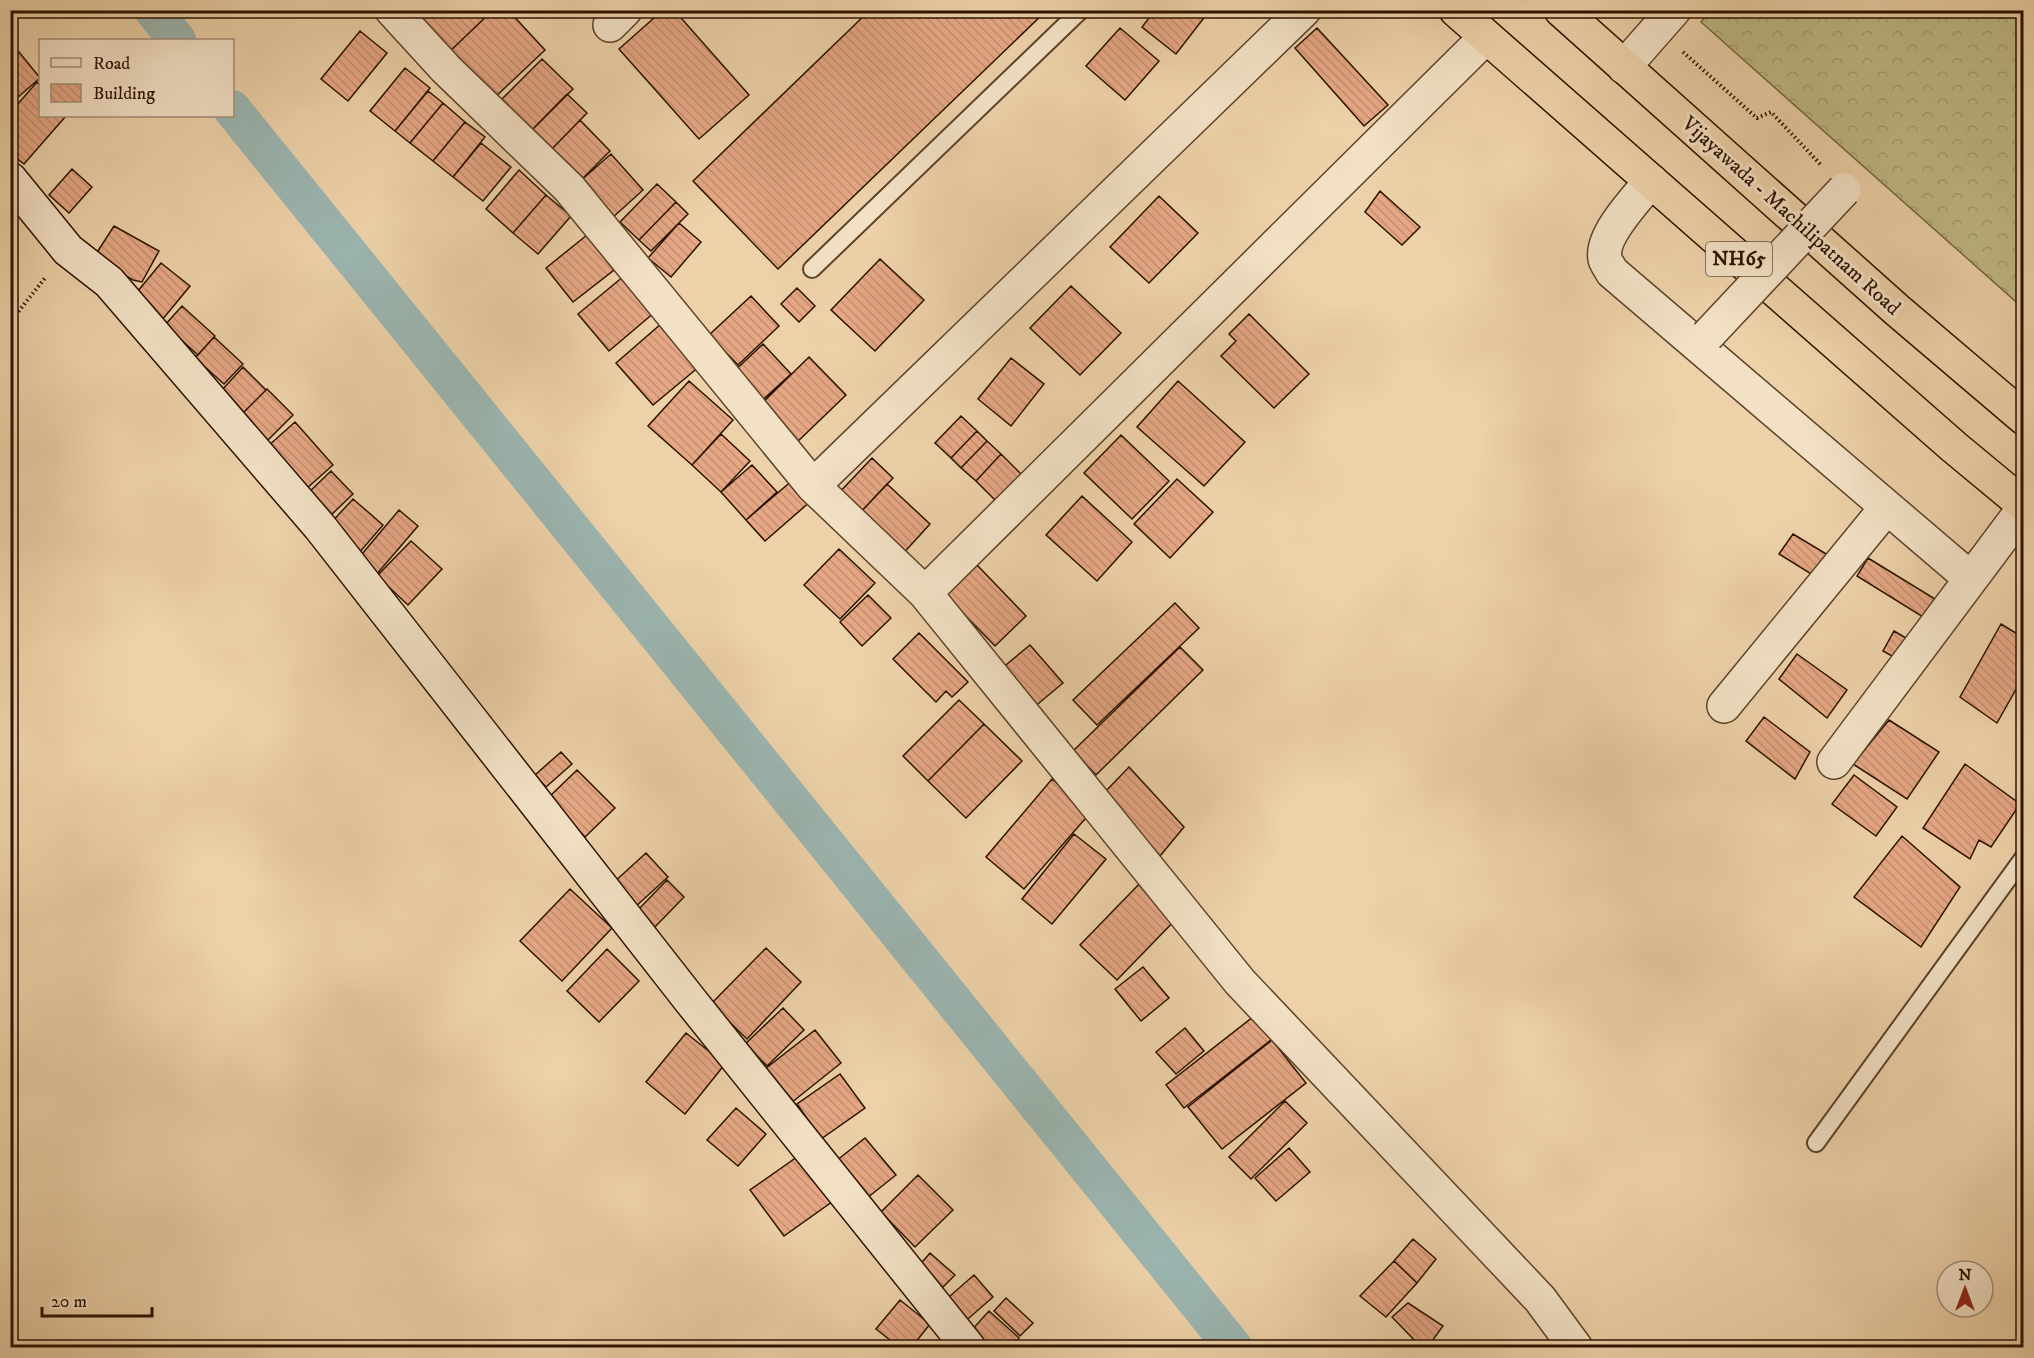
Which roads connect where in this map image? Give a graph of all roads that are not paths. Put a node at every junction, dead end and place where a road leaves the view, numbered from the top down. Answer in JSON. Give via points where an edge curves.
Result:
{"nodes":[{"id":1,"x":392,"y":10,"type":"edge"},
{"id":2,"x":1081,"y":10,"type":"edge"},
{"id":3,"x":1304,"y":10,"type":"edge"},
{"id":4,"x":1456,"y":10,"type":"edge"},
{"id":5,"x":1561,"y":10,"type":"edge"},
{"id":6,"x":1666,"y":20,"type":"edge"},
{"id":7,"x":1486,"y":37,"type":"junction"},
{"id":8,"x":1624,"y":67,"type":"junction"},
{"id":9,"x":10,"y":180,"type":"edge"},
{"id":10,"x":1651,"y":181,"type":"junction"},
{"id":11,"x":1844,"y":190,"type":"road end"},
{"id":12,"x":812,"y":269,"type":"dead end"},
{"id":13,"x":1707,"y":336,"type":"dead end"},
{"id":14,"x":2024,"y":418,"type":"edge"},
{"id":15,"x":813,"y":486,"type":"junction"},
{"id":16,"x":1887,"y":507,"type":"junction"},
{"id":17,"x":2024,"y":507,"type":"edge"},
{"id":18,"x":1970,"y":578,"type":"junction"},
{"id":19,"x":925,"y":593,"type":"junction"},
{"id":20,"x":1724,"y":706,"type":"dead end"},
{"id":21,"x":1834,"y":762,"type":"dead end"},
{"id":22,"x":2024,"y":857,"type":"edge"},
{"id":23,"x":1816,"y":1143,"type":"dead end"},
{"id":24,"x":969,"y":1347,"type":"edge"},
{"id":25,"x":1576,"y":1347,"type":"edge"}],
"edges":[{"from":1,"to":15,"type":"street","via":[[446,69],[569,188]]},
{"from":2,"to":12,"type":"lane"},
{"from":3,"to":15,"type":"street"},
{"from":4,"to":7,"type":"highway","number":"NH65"},
{"from":5,"to":8,"type":"highway","name":"Vijayawada - Machilipatnam Road"},
{"from":6,"to":8,"type":"street"},
{"from":7,"to":10,"type":"highway","number":"NH65"},
{"from":7,"to":19,"type":"street"},
{"from":8,"to":14,"type":"highway","name":"Vijayawada - Machilipatnam Road"},
{"from":9,"to":24,"type":"street","via":[[68,250],[109,282],[320,527],[675,981]]},
{"from":10,"to":16,"type":"street","via":[[1619,220],[1606,244],[1605,259],[1612,272]]},
{"from":10,"to":17,"type":"highway","number":"NH65"},
{"from":11,"to":13,"type":"street","bridge":true},
{"from":15,"to":19,"type":"street"},
{"from":16,"to":18,"type":"street"},
{"from":16,"to":20,"type":"street"},
{"from":17,"to":18,"type":"street"},
{"from":18,"to":21,"type":"street"},
{"from":19,"to":25,"type":"street","via":[[1240,982],[1540,1299]]},
{"from":22,"to":23,"type":"lane"}]}
